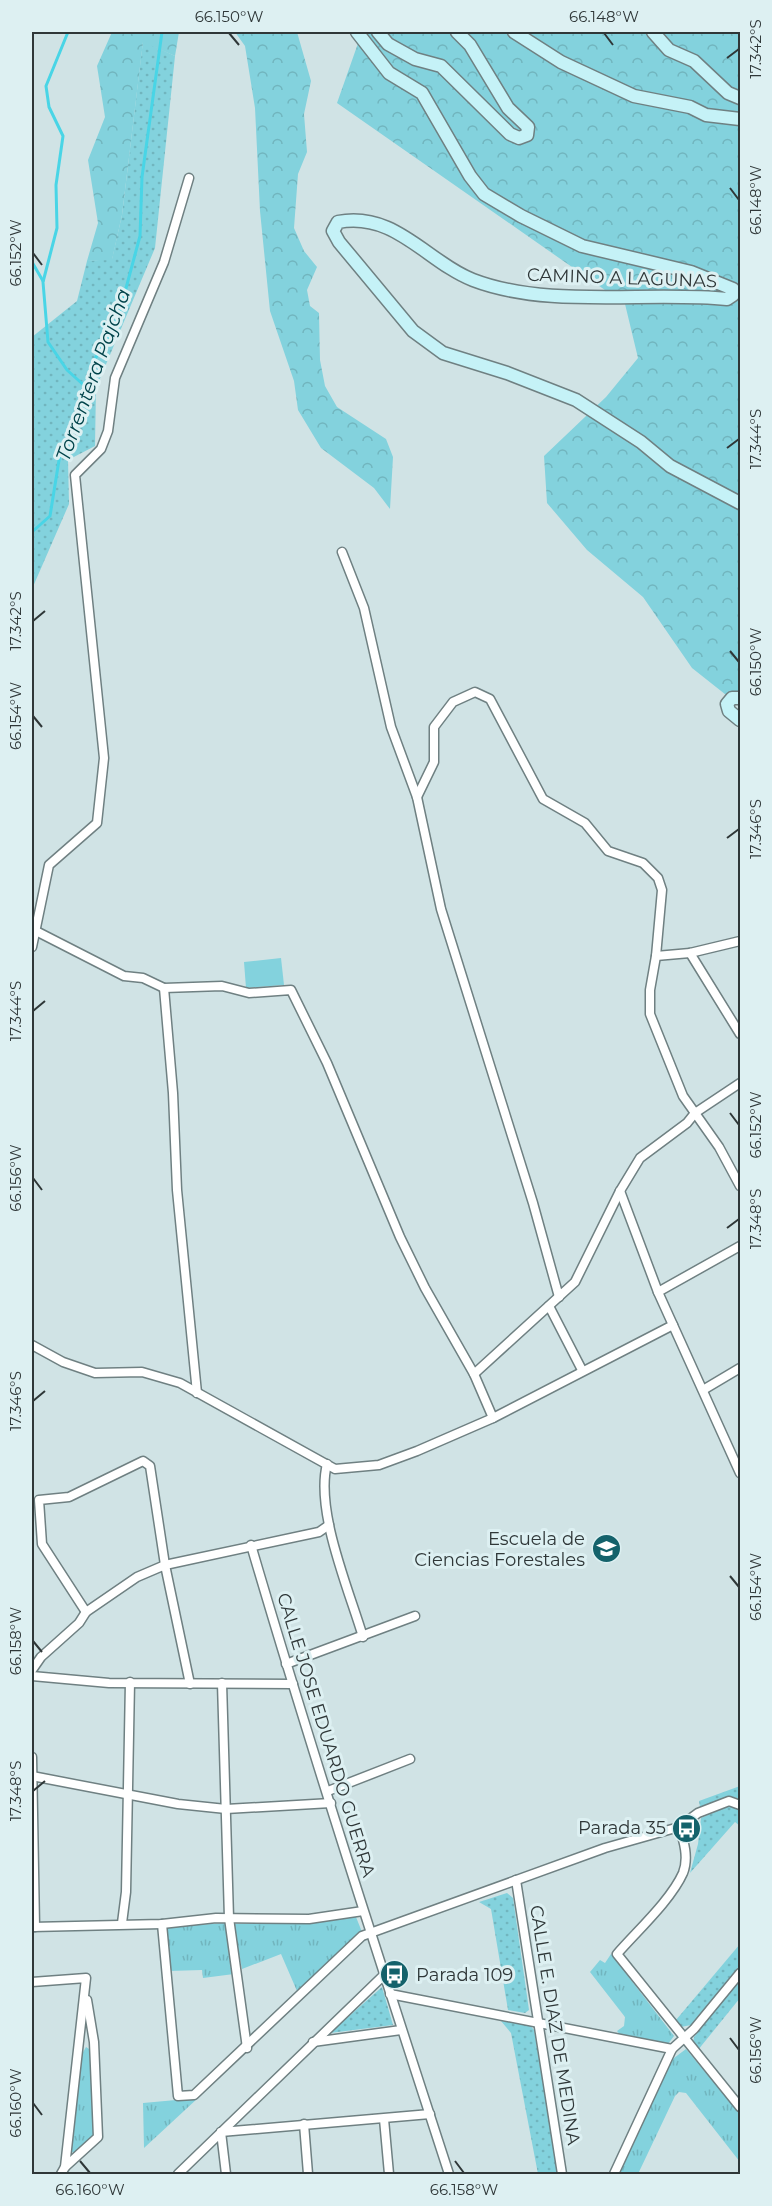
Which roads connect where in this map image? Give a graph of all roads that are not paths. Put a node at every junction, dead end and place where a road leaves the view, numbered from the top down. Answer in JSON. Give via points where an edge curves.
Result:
{"nodes":[{"id":1,"x":357,"y":32,"type":"edge"},
{"id":2,"x":378,"y":32,"type":"edge"},
{"id":3,"x":457,"y":32,"type":"edge"},
{"id":4,"x":514,"y":32,"type":"edge"},
{"id":5,"x":653,"y":32,"type":"edge"},
{"id":6,"x":741,"y":98,"type":"edge"},
{"id":7,"x":741,"y":119,"type":"edge"},
{"id":8,"x":189,"y":178,"type":"dead end"},
{"id":9,"x":741,"y":503,"type":"edge"},
{"id":10,"x":342,"y":552,"type":"dead end"},
{"id":11,"x":741,"y":698,"type":"edge"},
{"id":12,"x":741,"y":720,"type":"edge"},
{"id":13,"x":417,"y":797,"type":"junction"},
{"id":14,"x":33,"y":930,"type":"edge"},
{"id":15,"x":741,"y":941,"type":"edge"},
{"id":16,"x":32,"y":947,"type":"edge"},
{"id":17,"x":690,"y":953,"type":"junction"},
{"id":18,"x":656,"y":956,"type":"junction"},
{"id":19,"x":164,"y":988,"type":"junction"},
{"id":20,"x":741,"y":1034,"type":"edge"},
{"id":21,"x":741,"y":1083,"type":"edge"},
{"id":22,"x":695,"y":1113,"type":"junction"},
{"id":23,"x":741,"y":1186,"type":"edge"},
{"id":24,"x":620,"y":1191,"type":"junction"},
{"id":25,"x":741,"y":1246,"type":"edge"},
{"id":26,"x":658,"y":1292,"type":"junction"},
{"id":27,"x":559,"y":1296,"type":"junction"},
{"id":28,"x":549,"y":1306,"type":"junction"},
{"id":29,"x":673,"y":1325,"type":"junction"},
{"id":30,"x":32,"y":1345,"type":"edge"},
{"id":31,"x":741,"y":1368,"type":"edge"},
{"id":32,"x":582,"y":1371,"type":"junction"},
{"id":33,"x":474,"y":1374,"type":"junction"},
{"id":34,"x":702,"y":1390,"type":"junction"},
{"id":35,"x":197,"y":1393,"type":"junction"},
{"id":36,"x":492,"y":1418,"type":"junction"},
{"id":37,"x":327,"y":1464,"type":"junction"},
{"id":38,"x":741,"y":1473,"type":"edge"},
{"id":39,"x":329,"y":1525,"type":"junction"},
{"id":40,"x":251,"y":1545,"type":"junction"},
{"id":41,"x":165,"y":1564,"type":"junction"},
{"id":42,"x":86,"y":1612,"type":"junction"},
{"id":43,"x":415,"y":1616,"type":"dead end"},
{"id":44,"x":363,"y":1637,"type":"junction"},
{"id":45,"x":286,"y":1664,"type":"junction"},
{"id":46,"x":32,"y":1670,"type":"edge"},
{"id":47,"x":32,"y":1676,"type":"edge"},
{"id":48,"x":130,"y":1682,"type":"junction"},
{"id":49,"x":222,"y":1683,"type":"junction"},
{"id":50,"x":190,"y":1684,"type":"junction"},
{"id":51,"x":293,"y":1684,"type":"junction"},
{"id":52,"x":32,"y":1757,"type":"edge"},
{"id":53,"x":410,"y":1759,"type":"dead end"},
{"id":54,"x":32,"y":1776,"type":"edge"},
{"id":55,"x":328,"y":1791,"type":"junction"},
{"id":56,"x":127,"y":1794,"type":"junction"},
{"id":57,"x":331,"y":1803,"type":"junction"},
{"id":58,"x":741,"y":1805,"type":"edge"},
{"id":59,"x":226,"y":1809,"type":"junction"},
{"id":60,"x":679,"y":1827,"type":"junction"},
{"id":61,"x":516,"y":1880,"type":"junction"},
{"id":62,"x":363,"y":1911,"type":"junction"},
{"id":63,"x":229,"y":1918,"type":"junction"},
{"id":64,"x":122,"y":1923,"type":"junction"},
{"id":65,"x":162,"y":1924,"type":"junction"},
{"id":66,"x":33,"y":1927,"type":"edge"},
{"id":67,"x":370,"y":1934,"type":"junction"},
{"id":68,"x":741,"y":1973,"type":"edge"},
{"id":69,"x":384,"y":1975,"type":"junction"},
{"id":70,"x":32,"y":1982,"type":"edge"},
{"id":71,"x":86,"y":1989,"type":"junction"},
{"id":72,"x":390,"y":1994,"type":"junction"},
{"id":73,"x":540,"y":2024,"type":"junction"},
{"id":74,"x":401,"y":2030,"type":"junction"},
{"id":75,"x":684,"y":2038,"type":"junction"},
{"id":76,"x":313,"y":2042,"type":"junction"},
{"id":77,"x":247,"y":2048,"type":"junction"},
{"id":78,"x":672,"y":2049,"type":"junction"},
{"id":79,"x":741,"y":2107,"type":"edge"},
{"id":80,"x":430,"y":2114,"type":"junction"},
{"id":81,"x":384,"y":2119,"type":"junction"},
{"id":82,"x":304,"y":2124,"type":"junction"},
{"id":83,"x":221,"y":2132,"type":"junction"},
{"id":84,"x":63,"y":2171,"type":"edge"},
{"id":85,"x":178,"y":2175,"type":"edge"},
{"id":86,"x":226,"y":2175,"type":"edge"},
{"id":87,"x":308,"y":2175,"type":"edge"},
{"id":88,"x":389,"y":2175,"type":"edge"},
{"id":89,"x":449,"y":2175,"type":"edge"},
{"id":90,"x":562,"y":2175,"type":"edge"},
{"id":91,"x":614,"y":2175,"type":"edge"}],
"edges":[{"from":1,"to":9,"type":"street","name":"CAMINO A LAGUNAS","via":[[389,73],[422,93],[484,194],[582,246],[691,272],[727,285],[733,289],[733,295],[727,299],[532,295],[454,272],[407,237],[376,225],[352,220],[338,222],[333,231],[339,242],[427,344],[576,400],[670,466]]},
{"from":2,"to":3,"type":"street","via":[[388,44],[415,59],[441,66],[510,134],[519,138],[528,135],[528,127],[508,108],[470,45]]},
{"from":4,"to":7,"type":"street","via":[[561,62],[634,96],[690,107],[706,115]]},
{"from":5,"to":6,"type":"street","via":[[669,50],[694,61],[728,93]]},
{"from":8,"to":14,"type":"street","via":[[164,262],[115,378],[108,431],[101,449],[75,475],[104,758],[97,823],[49,865]]},
{"from":10,"to":13,"type":"street","via":[[364,608],[391,727]]},
{"from":11,"to":12,"type":"street","via":[[732,698],[727,704],[729,711]]},
{"from":13,"to":18,"type":"street","via":[[434,762],[434,728],[453,702],[475,692],[490,699],[543,799],[585,823],[608,851],[643,864],[658,878],[662,890]]},
{"from":13,"to":27,"type":"street","via":[[441,909]]},
{"from":14,"to":16,"type":"street"},
{"from":14,"to":19,"type":"street","via":[[124,976],[143,978]]},
{"from":15,"to":17,"type":"street"},
{"from":17,"to":18,"type":"street"},
{"from":17,"to":20,"type":"street"},
{"from":18,"to":22,"type":"street","via":[[650,1014],[683,1096]]},
{"from":19,"to":33,"type":"street","via":[[222,986],[249,993],[291,990],[327,1063],[400,1237]]},
{"from":19,"to":35,"type":"street","via":[[177,1190]]},
{"from":21,"to":22,"type":"street"},
{"from":22,"to":23,"type":"street"},
{"from":22,"to":24,"type":"street","via":[[640,1158]]},
{"from":24,"to":26,"type":"street"},
{"from":24,"to":27,"type":"street","via":[[585,1266]]},
{"from":25,"to":26,"type":"street"},
{"from":26,"to":29,"type":"street"},
{"from":27,"to":28,"type":"street"},
{"from":28,"to":32,"type":"street"},
{"from":28,"to":33,"type":"street"},
{"from":29,"to":32,"type":"street"},
{"from":29,"to":34,"type":"street"},
{"from":30,"to":35,"type":"street","via":[[95,1373],[142,1372],[180,1383]]},
{"from":31,"to":34,"type":"street"},
{"from":32,"to":36,"type":"street"},
{"from":33,"to":36,"type":"street"},
{"from":34,"to":38,"type":"street"},
{"from":35,"to":37,"type":"street"},
{"from":36,"to":37,"type":"street","via":[[379,1466],[335,1468]]},
{"from":37,"to":39,"type":"street","via":[[323,1480]]},
{"from":39,"to":40,"type":"street","via":[[319,1532]]},
{"from":39,"to":44,"type":"street"},
{"from":40,"to":41,"type":"street"},
{"from":40,"to":45,"type":"street","name":"CALLE JOSE EDUARDO GUERRA"},
{"from":41,"to":42,"type":"street","via":[[136,1578]]},
{"from":41,"to":42,"type":"street","via":[[150,1466],[142,1461],[69,1497],[39,1500],[42,1544]]},
{"from":41,"to":50,"type":"street"},
{"from":42,"to":46,"type":"street"},
{"from":43,"to":44,"type":"street"},
{"from":44,"to":45,"type":"street"},
{"from":45,"to":51,"type":"street","name":"CALLE JOSE EDUARDO GUERRA"},
{"from":47,"to":48,"type":"street"},
{"from":48,"to":50,"type":"street"},
{"from":48,"to":56,"type":"street"},
{"from":49,"to":50,"type":"street"},
{"from":49,"to":51,"type":"street"},
{"from":49,"to":59,"type":"street"},
{"from":51,"to":55,"type":"street","name":"CALLE JOSE EDUARDO GUERRA"},
{"from":52,"to":54,"type":"street"},
{"from":53,"to":55,"type":"street"},
{"from":54,"to":56,"type":"street"},
{"from":54,"to":66,"type":"street"},
{"from":55,"to":57,"type":"street","name":"CALLE JOSE EDUARDO GUERRA"},
{"from":56,"to":59,"type":"street"},
{"from":56,"to":64,"type":"street"},
{"from":57,"to":59,"type":"street"},
{"from":57,"to":62,"type":"street","name":"CALLE JOSE EDUARDO GUERRA"},
{"from":58,"to":60,"type":"street","via":[[729,1801]]},
{"from":59,"to":63,"type":"street"},
{"from":60,"to":61,"type":"street","via":[[604,1848]]},
{"from":60,"to":75,"type":"street","via":[[684,1843],[683,1872],[617,1954]]},
{"from":61,"to":67,"type":"street"},
{"from":61,"to":73,"type":"street","name":"CALLE E. DIAZ DE MEDINA"},
{"from":62,"to":63,"type":"street","via":[[309,1919]]},
{"from":62,"to":67,"type":"street","name":"CALLE JOSE EDUARDO GUERRA"},
{"from":63,"to":65,"type":"street"},
{"from":63,"to":77,"type":"street"},
{"from":64,"to":65,"type":"street"},
{"from":64,"to":66,"type":"street"},
{"from":65,"to":77,"type":"street","via":[[178,2096],[194,2095]]},
{"from":67,"to":69,"type":"street","name":"CALLE JOSE EDUARDO GUERRA"},
{"from":67,"to":77,"type":"street","via":[[362,1936]]},
{"from":68,"to":75,"type":"street"},
{"from":69,"to":72,"type":"street"},
{"from":69,"to":76,"type":"street"},
{"from":70,"to":71,"type":"street","via":[[86,1978]]},
{"from":71,"to":84,"type":"street"},
{"from":71,"to":84,"type":"street","via":[[95,2052],[98,2136]]},
{"from":72,"to":73,"type":"street"},
{"from":72,"to":74,"type":"street"},
{"from":73,"to":78,"type":"street"},
{"from":73,"to":90,"type":"street","name":"CALLE E. DIAZ DE MEDINA"},
{"from":74,"to":76,"type":"street"},
{"from":74,"to":80,"type":"street"},
{"from":75,"to":78,"type":"street"},
{"from":75,"to":79,"type":"street"},
{"from":76,"to":83,"type":"street"},
{"from":78,"to":91,"type":"street"},
{"from":80,"to":81,"type":"street"},
{"from":80,"to":89,"type":"street"},
{"from":81,"to":82,"type":"street"},
{"from":81,"to":88,"type":"street"},
{"from":82,"to":83,"type":"street"},
{"from":82,"to":87,"type":"street"},
{"from":83,"to":85,"type":"street"},
{"from":83,"to":86,"type":"street"}]}
